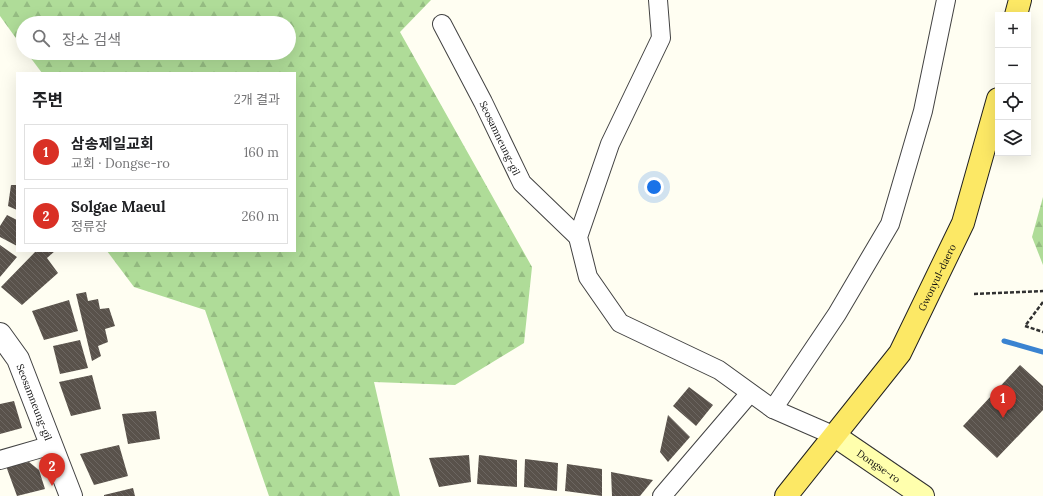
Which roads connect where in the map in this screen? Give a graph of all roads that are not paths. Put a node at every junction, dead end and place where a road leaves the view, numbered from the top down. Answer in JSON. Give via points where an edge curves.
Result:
{"nodes":[{"id":1,"x":658,"y":0,"type":"edge"},
{"id":2,"x":946,"y":0,"type":"edge"},
{"id":3,"x":1020,"y":0,"type":"edge"},
{"id":4,"x":1017,"y":12,"type":"edge"},
{"id":5,"x":442,"y":24,"type":"dead end"},
{"id":6,"x":995,"y":109,"type":"edge"},
{"id":7,"x":578,"y":237,"type":"junction"},
{"id":8,"x":0,"y":334,"type":"edge"},
{"id":9,"x":750,"y":393,"type":"junction"},
{"id":10,"x":773,"y":409,"type":"junction"},
{"id":11,"x":835,"y":436,"type":"junction"},
{"id":12,"x":52,"y":446,"type":"junction"},
{"id":13,"x":0,"y":460,"type":"edge"},
{"id":14,"x":71,"y":496,"type":"edge"},
{"id":15,"x":662,"y":496,"type":"edge"},
{"id":16,"x":786,"y":496,"type":"edge"},
{"id":17,"x":923,"y":496,"type":"edge"}],
"edges":[{"from":1,"to":7,"type":"street","via":[[661,38],[610,144]]},
{"from":2,"to":10,"type":"street","via":[[922,111],[890,224],[837,314]]},
{"from":3,"to":4,"type":"main road"},
{"from":5,"to":7,"type":"street","name":"Seosamneung-gil","via":[[522,183]]},
{"from":6,"to":11,"type":"main road","name":"Gwonyul-daero","via":[[960,230],[900,353]]},
{"from":7,"to":9,"type":"street","via":[[588,276],[620,323],[719,370]]},
{"from":8,"to":12,"type":"street","name":"Seosamneung-gil","via":[[18,359]]},
{"from":9,"to":10,"type":"street"},
{"from":9,"to":15,"type":"street"},
{"from":10,"to":11,"type":"street"},
{"from":11,"to":16,"type":"main road","name":"Gwonyul-daero"},
{"from":11,"to":17,"type":"main road","name":"Dongse-ro"},
{"from":12,"to":13,"type":"street"},
{"from":12,"to":14,"type":"street","name":"Seosamneung-gil"}]}
